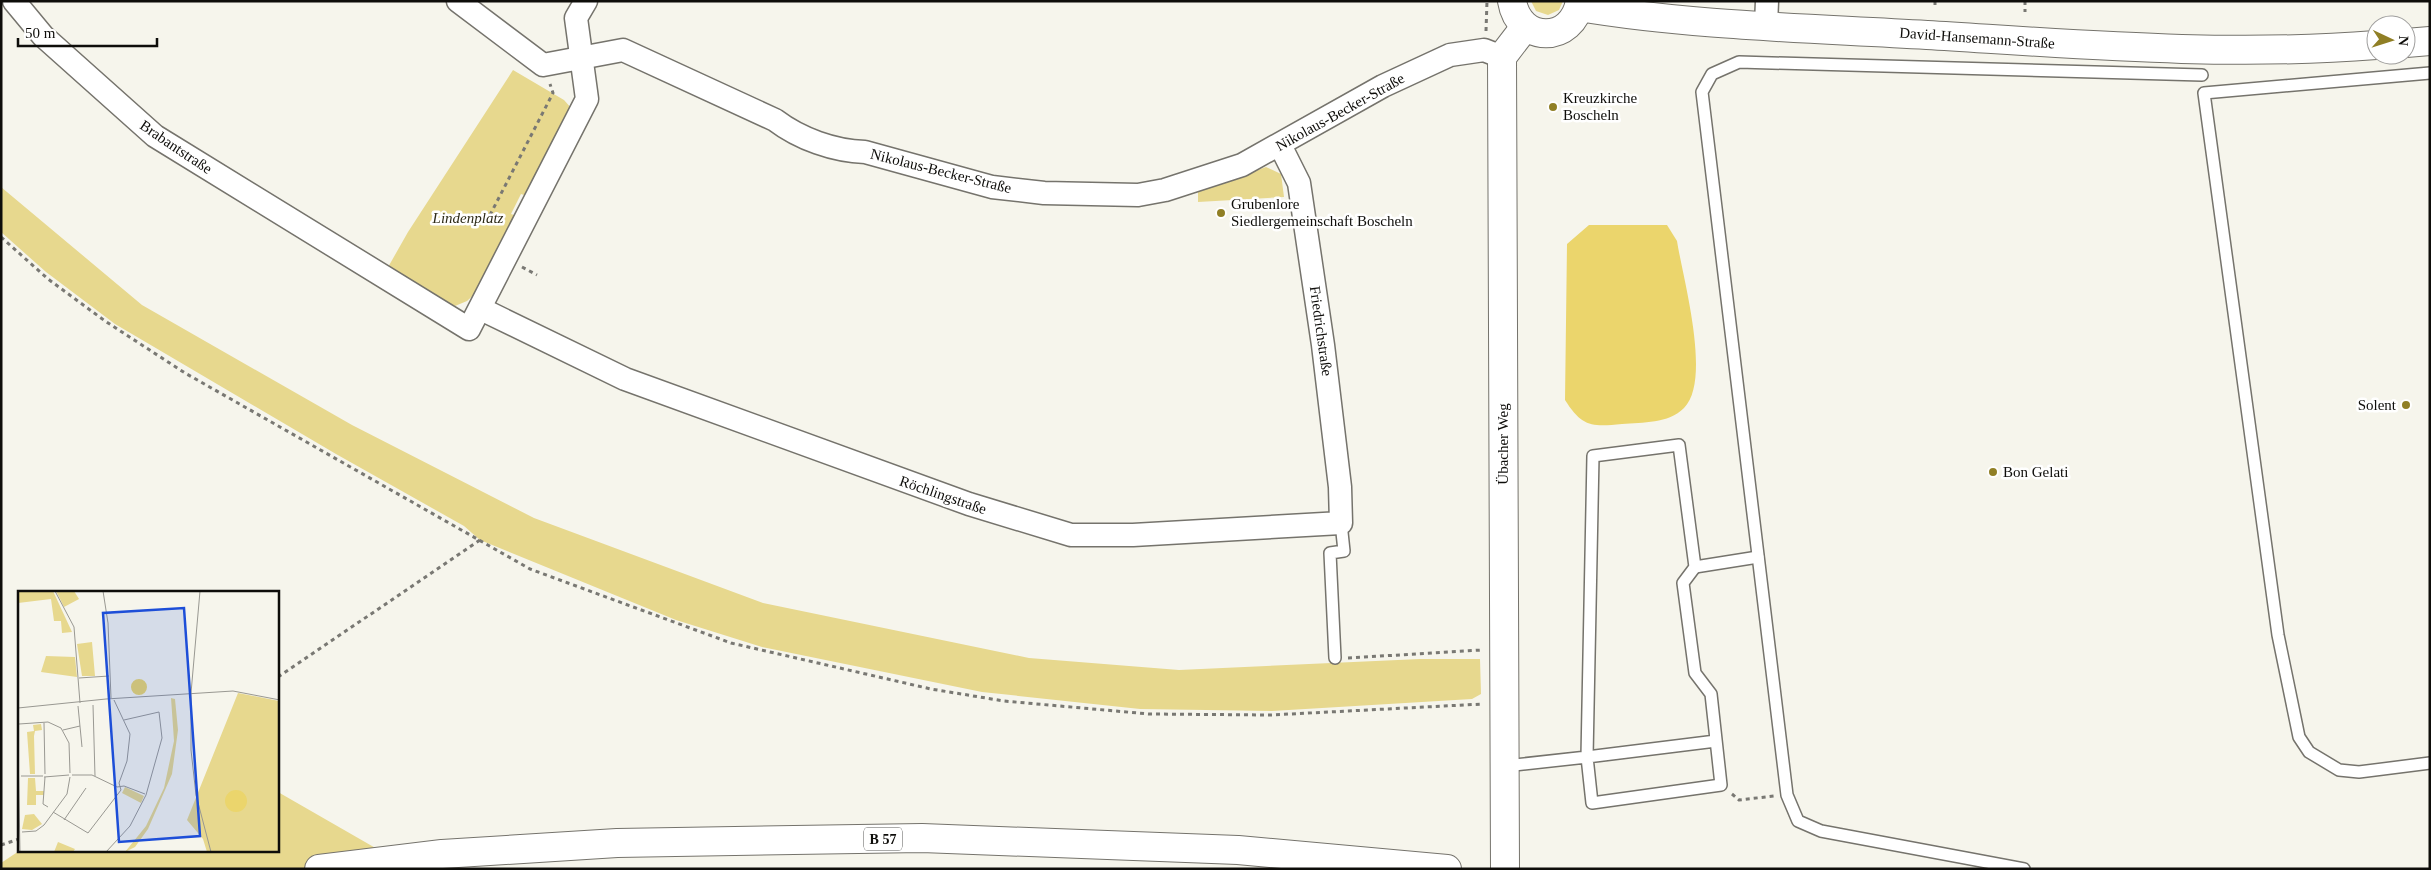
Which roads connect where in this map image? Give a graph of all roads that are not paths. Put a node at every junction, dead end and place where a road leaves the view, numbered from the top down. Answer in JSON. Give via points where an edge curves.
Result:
{"nodes":[{"id":1,"x":14,"y":1,"type":"edge"},
{"id":2,"x":458,"y":1,"type":"edge"},
{"id":3,"x":586,"y":1,"type":"edge"},
{"id":4,"x":1512,"y":1,"type":"edge"},
{"id":5,"x":1579,"y":4,"type":"edge"},
{"id":6,"x":1766,"y":13,"type":"edge"},
{"id":7,"x":1525,"y":27,"type":"junction"},
{"id":8,"x":2430,"y":41,"type":"edge"},
{"id":9,"x":2416,"y":42,"type":"edge"},
{"id":10,"x":2366,"y":46,"type":"edge"},
{"id":11,"x":1502,"y":57,"type":"junction"},
{"id":12,"x":580,"y":59,"type":"junction"},
{"id":13,"x":2200,"y":62,"type":"junction"},
{"id":14,"x":2430,"y":73,"type":"edge"},
{"id":15,"x":2204,"y":94,"type":"junction"},
{"id":16,"x":1280,"y":145,"type":"junction"},
{"id":17,"x":481,"y":309,"type":"junction"},
{"id":18,"x":1341,"y":523,"type":"junction"},
{"id":19,"x":1758,"y":558,"type":"junction"},
{"id":20,"x":1695,"y":566,"type":"junction"},
{"id":21,"x":1335,"y":658,"type":"road end"},
{"id":22,"x":1716,"y":741,"type":"junction"},
{"id":23,"x":1587,"y":757,"type":"junction"},
{"id":24,"x":2430,"y":763,"type":"edge"},
{"id":25,"x":1505,"y":766,"type":"junction"},
{"id":26,"x":319,"y":869,"type":"edge"},
{"id":27,"x":1447,"y":869,"type":"edge"},
{"id":28,"x":1505,"y":869,"type":"edge"},
{"id":29,"x":2024,"y":869,"type":"edge"}],
"edges":[{"from":1,"to":17,"type":"street","name":"Brabantstraße","via":[[49,41],[155,136],[470,328]]},
{"from":2,"to":12,"type":"street","name":"Nikolaus-Becker-Straße","via":[[543,65]]},
{"from":3,"to":12,"type":"street","via":[[576,18]]},
{"from":4,"to":7,"type":"street","via":[[1518,19]]},
{"from":5,"to":6,"type":"street","name":"David-Hansemann-Straße","via":[[1630,16]]},
{"from":5,"to":7,"type":"street","via":[[1571,22],[1557,31],[1546,34]]},
{"from":6,"to":13,"type":"street","name":"David-Hansemann-Straße"},
{"from":7,"to":11,"type":"street"},
{"from":8,"to":9,"type":"street"},
{"from":10,"to":13,"type":"street","name":"David-Hansemann-Straße"},
{"from":11,"to":16,"type":"street","name":"Nikolaus-Becker-Straße","via":[[1484,50],[1450,55],[1383,86]]},
{"from":11,"to":25,"type":"street","name":"Übacher Weg"},
{"from":12,"to":16,"type":"street","name":"Nikolaus-Becker-Straße","via":[[623,50],[776,120],[790,131],[844,152],[865,152],[992,187],[1044,193],[1138,195],[1165,190],[1242,165]]},
{"from":12,"to":17,"type":"street","via":[[587,99]]},
{"from":13,"to":15,"type":"lane"},
{"from":13,"to":19,"type":"lane","via":[[1739,62],[1712,74],[1702,92]]},
{"from":14,"to":15,"type":"lane"},
{"from":15,"to":24,"type":"lane","via":[[2278,635],[2299,737],[2309,752],[2339,770],[2359,772]]},
{"from":16,"to":18,"type":"street","name":"Friedrichstraße","via":[[1299,183],[1328,382]]},
{"from":17,"to":18,"type":"street","name":"Röchlingstraße","via":[[625,379],[970,504],[1071,535],[1133,535]]},
{"from":18,"to":21,"type":"lane","via":[[1344,551],[1330,553]]},
{"from":19,"to":20,"type":"lane"},
{"from":19,"to":29,"type":"lane","via":[[1787,795],[1798,821],[1821,831]]},
{"from":20,"to":22,"type":"lane","via":[[1683,583],[1694,673],[1711,694]]},
{"from":20,"to":23,"type":"lane","via":[[1679,445],[1593,456]]},
{"from":22,"to":23,"type":"lane"},
{"from":22,"to":23,"type":"lane","via":[[1721,784],[1592,802]]},
{"from":23,"to":25,"type":"lane"},
{"from":25,"to":28,"type":"street","name":"Übacher Weg"},
{"from":26,"to":27,"type":"street","number":"B 57","via":[[442,854],[618,843],[922,838],[1238,850]]}]}
